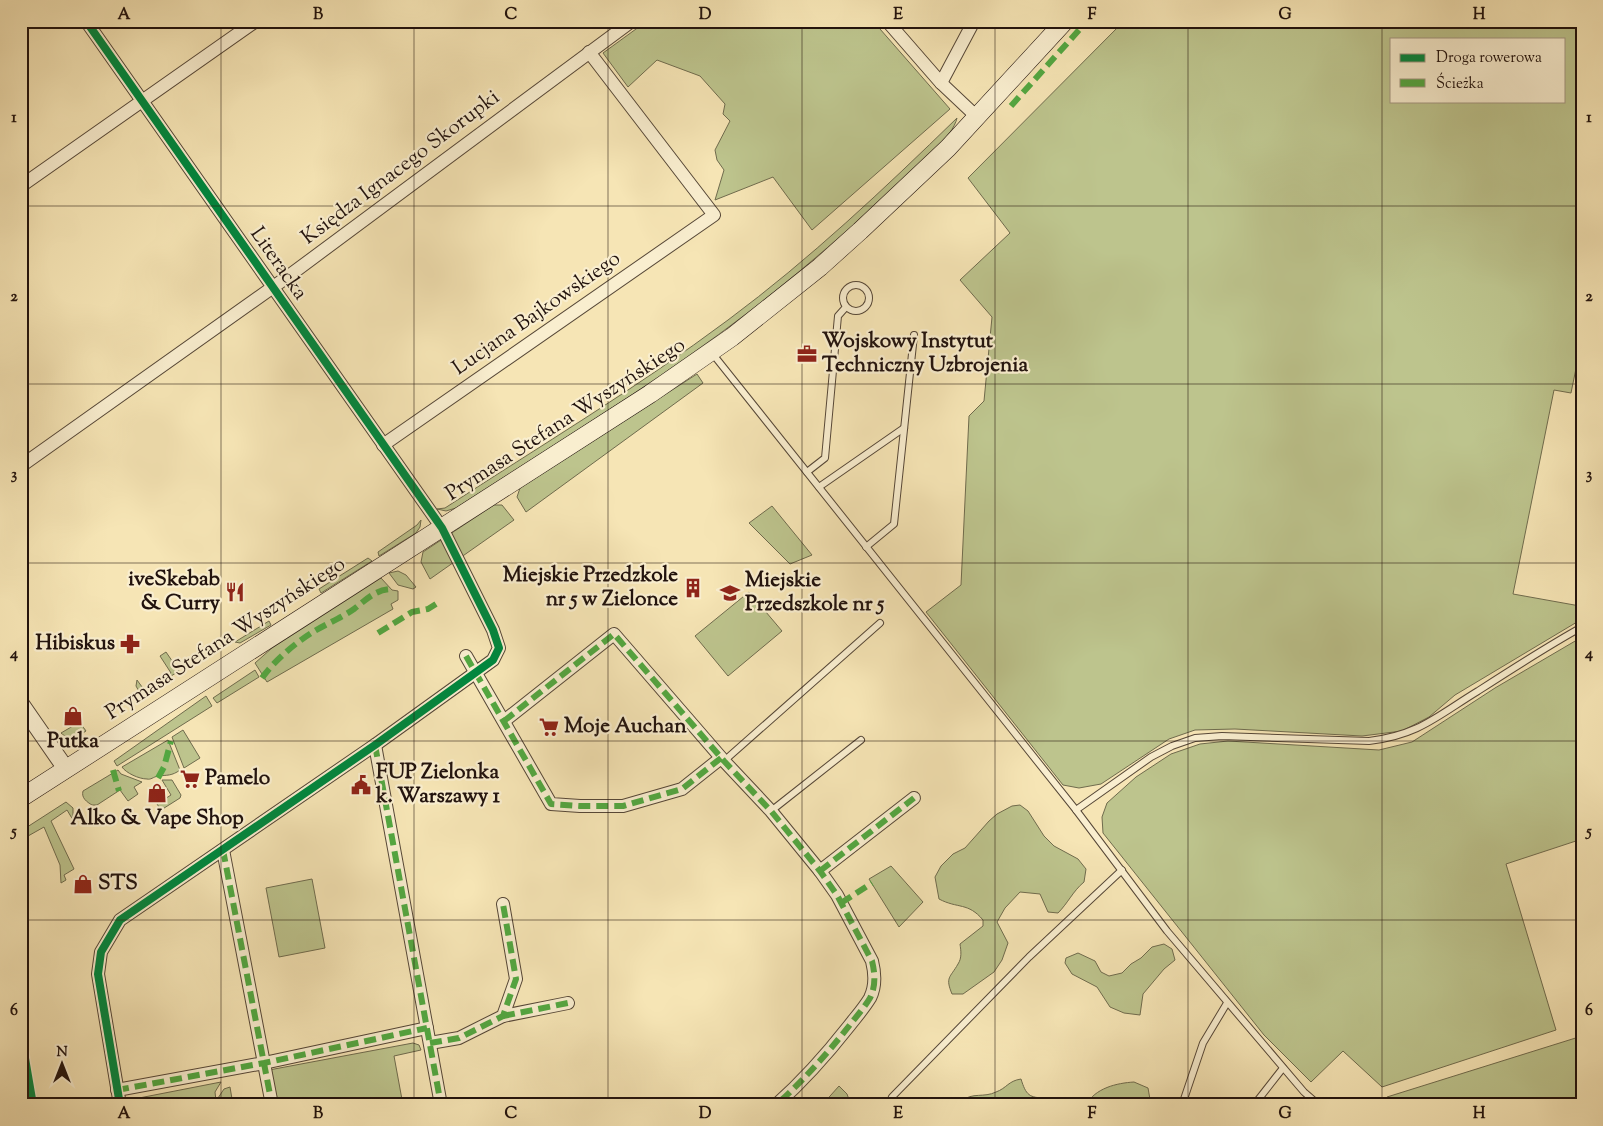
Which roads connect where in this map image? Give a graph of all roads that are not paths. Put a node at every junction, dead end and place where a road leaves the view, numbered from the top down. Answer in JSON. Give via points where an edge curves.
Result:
{"nodes":[{"id":1,"x":86,"y":21,"type":"edge"},
{"id":2,"x":256,"y":21,"type":"edge"},
{"id":3,"x":632,"y":21,"type":"edge"},
{"id":4,"x":887,"y":21,"type":"edge"},
{"id":5,"x":974,"y":21,"type":"edge"},
{"id":6,"x":1065,"y":21,"type":"edge"},
{"id":7,"x":589,"y":52,"type":"junction"},
{"id":8,"x":941,"y":83,"type":"junction"},
{"id":9,"x":142,"y":100,"type":"junction"},
{"id":10,"x":977,"y":117,"type":"junction"},
{"id":11,"x":21,"y":186,"type":"edge"},
{"id":12,"x":272,"y":287,"type":"junction"},
{"id":13,"x":846,"y":306,"type":"junction"},
{"id":14,"x":914,"y":335,"type":"dead end"},
{"id":15,"x":711,"y":352,"type":"junction"},
{"id":16,"x":904,"y":428,"type":"junction"},
{"id":17,"x":383,"y":445,"type":"junction"},
{"id":18,"x":21,"y":466,"type":"edge"},
{"id":19,"x":807,"y":472,"type":"junction"},
{"id":20,"x":819,"y":487,"type":"junction"},
{"id":21,"x":442,"y":528,"type":"junction"},
{"id":22,"x":866,"y":546,"type":"junction"},
{"id":23,"x":880,"y":623,"type":"dead end"},
{"id":24,"x":1582,"y":627,"type":"edge"},
{"id":25,"x":466,"y":656,"type":"dead end"},
{"id":26,"x":476,"y":673,"type":"junction"},
{"id":27,"x":21,"y":704,"type":"edge"},
{"id":28,"x":504,"y":721,"type":"junction"},
{"id":29,"x":861,"y":740,"type":"dead end"},
{"id":30,"x":375,"y":745,"type":"junction"},
{"id":31,"x":723,"y":760,"type":"junction"},
{"id":32,"x":66,"y":769,"type":"junction"},
{"id":33,"x":21,"y":798,"type":"edge"},
{"id":34,"x":914,"y":798,"type":"dead end"},
{"id":35,"x":1076,"y":810,"type":"junction"},
{"id":36,"x":771,"y":811,"type":"junction"},
{"id":37,"x":223,"y":850,"type":"junction"},
{"id":38,"x":1122,"y":870,"type":"junction"},
{"id":39,"x":820,"y":871,"type":"junction"},
{"id":40,"x":503,"y":904,"type":"dead end"},
{"id":41,"x":568,"y":1003,"type":"dead end"},
{"id":42,"x":1228,"y":1003,"type":"junction"},
{"id":43,"x":503,"y":1016,"type":"junction"},
{"id":44,"x":427,"y":1028,"type":"junction"},
{"id":45,"x":430,"y":1043,"type":"junction"},
{"id":46,"x":264,"y":1063,"type":"junction"},
{"id":47,"x":1283,"y":1068,"type":"junction"},
{"id":48,"x":117,"y":1090,"type":"junction"},
{"id":49,"x":892,"y":1096,"type":"dead end"},
{"id":50,"x":21,"y":1097,"type":"edge"},
{"id":51,"x":23,"y":1105,"type":"edge"},
{"id":52,"x":120,"y":1105,"type":"edge"},
{"id":53,"x":272,"y":1105,"type":"edge"},
{"id":54,"x":441,"y":1105,"type":"edge"},
{"id":55,"x":776,"y":1105,"type":"edge"},
{"id":56,"x":1182,"y":1105,"type":"edge"},
{"id":57,"x":1254,"y":1105,"type":"edge"},
{"id":58,"x":1319,"y":1105,"type":"edge"}],
"edges":[{"from":1,"to":9,"type":"street","name":"Literacka"},
{"from":2,"to":9,"type":"street"},
{"from":3,"to":7,"type":"street","name":"Księdza Ignacego Skorupki"},
{"from":4,"to":8,"type":"street"},
{"from":5,"to":8,"type":"street"},
{"from":6,"to":10,"type":"main road","name":"Prymasa Stefana Wyszyńskiego"},
{"from":7,"to":12,"type":"street","name":"Księdza Ignacego Skorupki"},
{"from":7,"to":17,"type":"street","name":"Lucjana Bajkowskiego","via":[[714,216]]},
{"from":8,"to":10,"type":"street"},
{"from":9,"to":11,"type":"street"},
{"from":9,"to":12,"type":"street","name":"Literacka"},
{"from":10,"to":15,"type":"main road","name":"Prymasa Stefana Wyszyńskiego","via":[[860,231]]},
{"from":12,"to":17,"type":"street","name":"Literacka"},
{"from":12,"to":18,"type":"street","name":"Księdza Ignacego Skorupki"},
{"from":13,"to":13,"type":"lane","via":[[855,312],[864,308],[869,299],[866,289],[856,285],[847,288],[843,297]]},
{"from":13,"to":19,"type":"lane","via":[[838,316],[825,458]]},
{"from":14,"to":16,"type":"lane"},
{"from":15,"to":19,"type":"lane"},
{"from":15,"to":21,"type":"main road","name":"Prymasa Stefana Wyszyńskiego"},
{"from":16,"to":20,"type":"lane"},
{"from":16,"to":22,"type":"lane","via":[[894,524]]},
{"from":17,"to":21,"type":"street","name":"Literacka"},
{"from":19,"to":20,"type":"lane"},
{"from":20,"to":22,"type":"lane"},
{"from":21,"to":26,"type":"street","name":"Literacka","via":[[499,648],[493,660]]},
{"from":21,"to":32,"type":"main road","name":"Prymasa Stefana Wyszyńskiego"},
{"from":22,"to":35,"type":"lane"},
{"from":23,"to":31,"type":"lane"},
{"from":24,"to":35,"type":"lane","via":[[1440,717],[1402,735],[1369,741],[1195,738],[1152,757]]},
{"from":25,"to":26,"type":"street"},
{"from":26,"to":28,"type":"street"},
{"from":26,"to":30,"type":"street"},
{"from":27,"to":32,"type":"street"},
{"from":28,"to":31,"type":"street","via":[[551,804],[623,806],[682,789]]},
{"from":28,"to":31,"type":"street","via":[[614,634]]},
{"from":29,"to":36,"type":"lane"},
{"from":30,"to":37,"type":"street"},
{"from":30,"to":44,"type":"street"},
{"from":31,"to":36,"type":"street"},
{"from":32,"to":33,"type":"main road","name":"Prymasa Stefana Wyszyńskiego"},
{"from":34,"to":39,"type":"street"},
{"from":35,"to":38,"type":"lane"},
{"from":36,"to":39,"type":"street"},
{"from":37,"to":46,"type":"street"},
{"from":37,"to":48,"type":"street","via":[[120,920],[102,952],[98,974]]},
{"from":38,"to":42,"type":"lane","via":[[1167,931]]},
{"from":38,"to":49,"type":"lane","via":[[1029,957]]},
{"from":39,"to":55,"type":"street","via":[[837,895],[872,961],[874,984],[864,1006],[829,1051]]},
{"from":40,"to":43,"type":"street","via":[[516,978]]},
{"from":41,"to":43,"type":"street"},
{"from":42,"to":47,"type":"lane"},
{"from":42,"to":56,"type":"lane","via":[[1203,1043]]},
{"from":43,"to":45,"type":"street","via":[[459,1038]]},
{"from":44,"to":45,"type":"street"},
{"from":44,"to":46,"type":"street"},
{"from":45,"to":54,"type":"street"},
{"from":46,"to":48,"type":"street"},
{"from":46,"to":53,"type":"street"},
{"from":47,"to":57,"type":"lane"},
{"from":47,"to":58,"type":"lane"},
{"from":48,"to":52,"type":"street"},
{"from":50,"to":51,"type":"street"}]}
